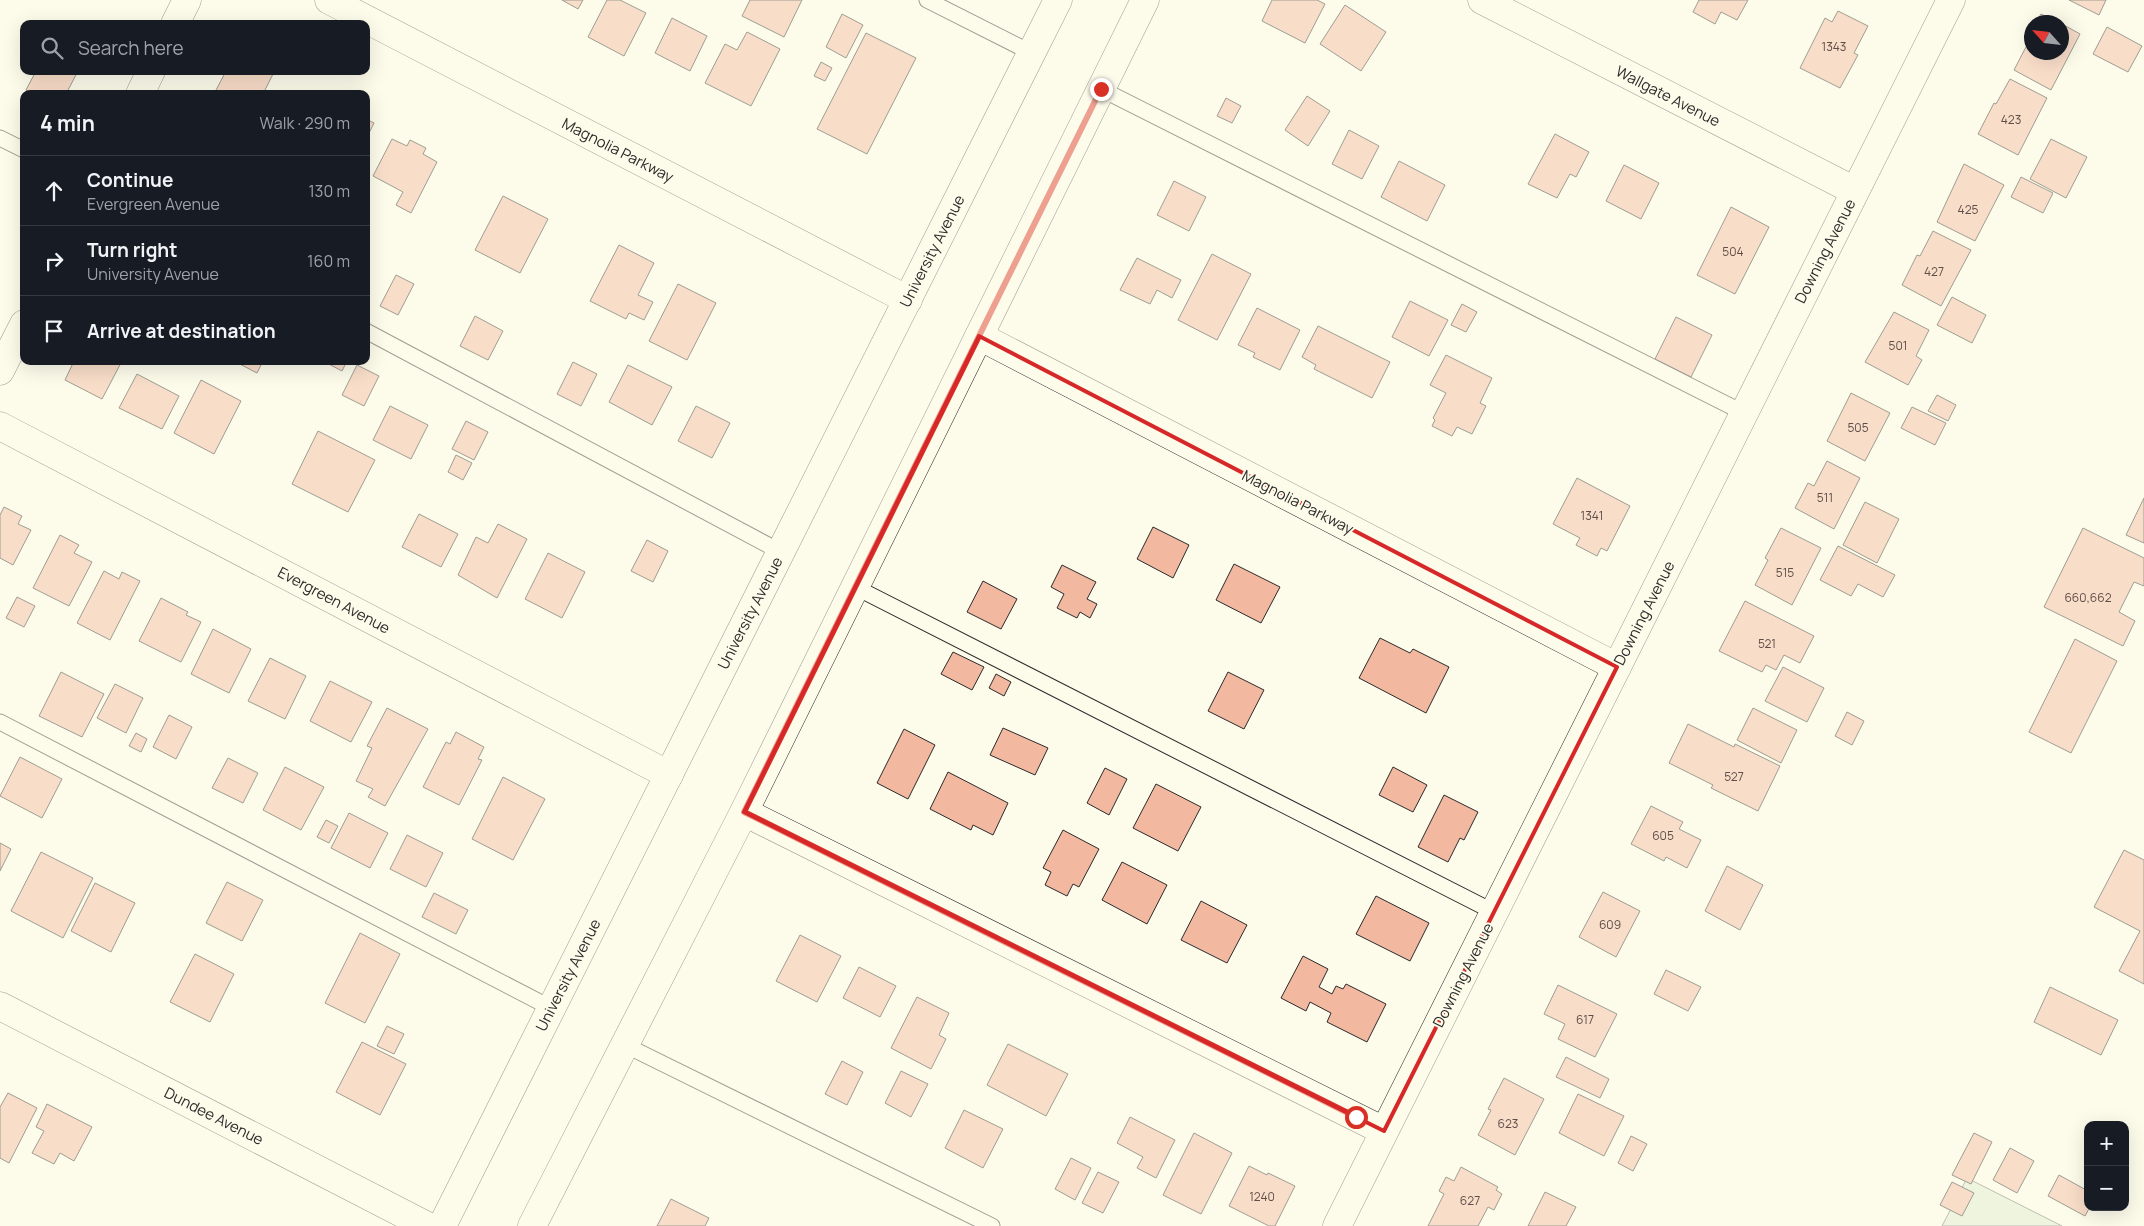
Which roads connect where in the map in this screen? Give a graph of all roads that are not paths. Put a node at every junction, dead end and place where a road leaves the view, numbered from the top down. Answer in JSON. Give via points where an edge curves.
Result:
{"nodes":[{"id":1,"x":187,"y":0,"type":"edge"},
{"id":2,"x":328,"y":0,"type":"edge"},
{"id":3,"x":927,"y":0,"type":"edge"},
{"id":4,"x":1058,"y":0,"type":"edge"},
{"id":5,"x":1145,"y":0,"type":"edge"},
{"id":6,"x":1482,"y":0,"type":"edge"},
{"id":7,"x":1951,"y":0,"type":"edge"},
{"id":8,"x":177,"y":20,"type":"edge"},
{"id":9,"x":367,"y":20,"type":"edge"},
{"id":10,"x":370,"y":22,"type":"edge"},
{"id":11,"x":1032,"y":53,"type":"junction"},
{"id":12,"x":149,"y":75,"type":"edge"},
{"id":13,"x":1101,"y":89,"type":"junction"},
{"id":14,"x":142,"y":90,"type":"edge"},
{"id":15,"x":0,"y":138,"type":"edge"},
{"id":16,"x":20,"y":148,"type":"edge"},
{"id":17,"x":1855,"y":191,"type":"junction"},
{"id":18,"x":908,"y":300,"type":"junction"},
{"id":19,"x":20,"y":332,"type":"edge"},
{"id":20,"x":370,"y":333,"type":"edge"},
{"id":21,"x":979,"y":336,"type":"junction"},
{"id":22,"x":0,"y":371,"type":"edge"},
{"id":23,"x":1744,"y":413,"type":"junction"},
{"id":24,"x":0,"y":426,"type":"edge"},
{"id":25,"x":781,"y":552,"type":"junction"},
{"id":26,"x":855,"y":587,"type":"junction"},
{"id":27,"x":1617,"y":667,"type":"junction"},
{"id":28,"x":0,"y":722,"type":"edge"},
{"id":29,"x":669,"y":775,"type":"junction"},
{"id":30,"x":744,"y":812,"type":"junction"},
{"id":31,"x":1494,"y":912,"type":"junction"},
{"id":32,"x":0,"y":1006,"type":"edge"},
{"id":33,"x":551,"y":1008,"type":"junction"},
{"id":34,"x":625,"y":1044,"type":"junction"},
{"id":35,"x":1384,"y":1131,"type":"junction"},
{"id":36,"x":428,"y":1226,"type":"edge"},
{"id":37,"x":442,"y":1226,"type":"edge"},
{"id":38,"x":532,"y":1226,"type":"edge"},
{"id":39,"x":992,"y":1226,"type":"edge"},
{"id":40,"x":1337,"y":1226,"type":"edge"}],
"edges":[{"from":1,"to":8,"type":"street"},
{"from":2,"to":9,"type":"street","name":"Magnolia Parkway"},
{"from":3,"to":11,"type":"lane"},
{"from":4,"to":11,"type":"street","name":"University Avenue"},
{"from":5,"to":13,"type":"street"},
{"from":6,"to":17,"type":"street","name":"Wallgate Avenue"},
{"from":7,"to":17,"type":"street","name":"Downing Avenue"},
{"from":10,"to":18,"type":"street","name":"Magnolia Parkway"},
{"from":11,"to":18,"type":"street","name":"University Avenue"},
{"from":12,"to":14,"type":"street"},
{"from":13,"to":21,"type":"street"},
{"from":13,"to":23,"type":"lane"},
{"from":15,"to":16,"type":"lane"},
{"from":17,"to":23,"type":"street","name":"Downing Avenue"},
{"from":18,"to":25,"type":"street","name":"University Avenue"},
{"from":19,"to":22,"type":"street"},
{"from":20,"to":25,"type":"lane"},
{"from":21,"to":26,"type":"street"},
{"from":21,"to":27,"type":"street","name":"Magnolia Parkway"},
{"from":23,"to":27,"type":"street","name":"Downing Avenue"},
{"from":24,"to":29,"type":"street","name":"Evergreen Avenue"},
{"from":25,"to":29,"type":"street","name":"University Avenue"},
{"from":26,"to":30,"type":"street"},
{"from":26,"to":31,"type":"lane"},
{"from":27,"to":31,"type":"street","name":"Downing Avenue"},
{"from":28,"to":33,"type":"lane"},
{"from":29,"to":33,"type":"street","name":"University Avenue"},
{"from":30,"to":34,"type":"street"},
{"from":30,"to":35,"type":"street"},
{"from":31,"to":35,"type":"street","name":"Downing Avenue"},
{"from":32,"to":36,"type":"street","name":"Dundee Avenue"},
{"from":33,"to":37,"type":"street","name":"University Avenue"},
{"from":34,"to":38,"type":"street"},
{"from":34,"to":39,"type":"lane"},
{"from":35,"to":40,"type":"street","name":"Downing Avenue"}]}
